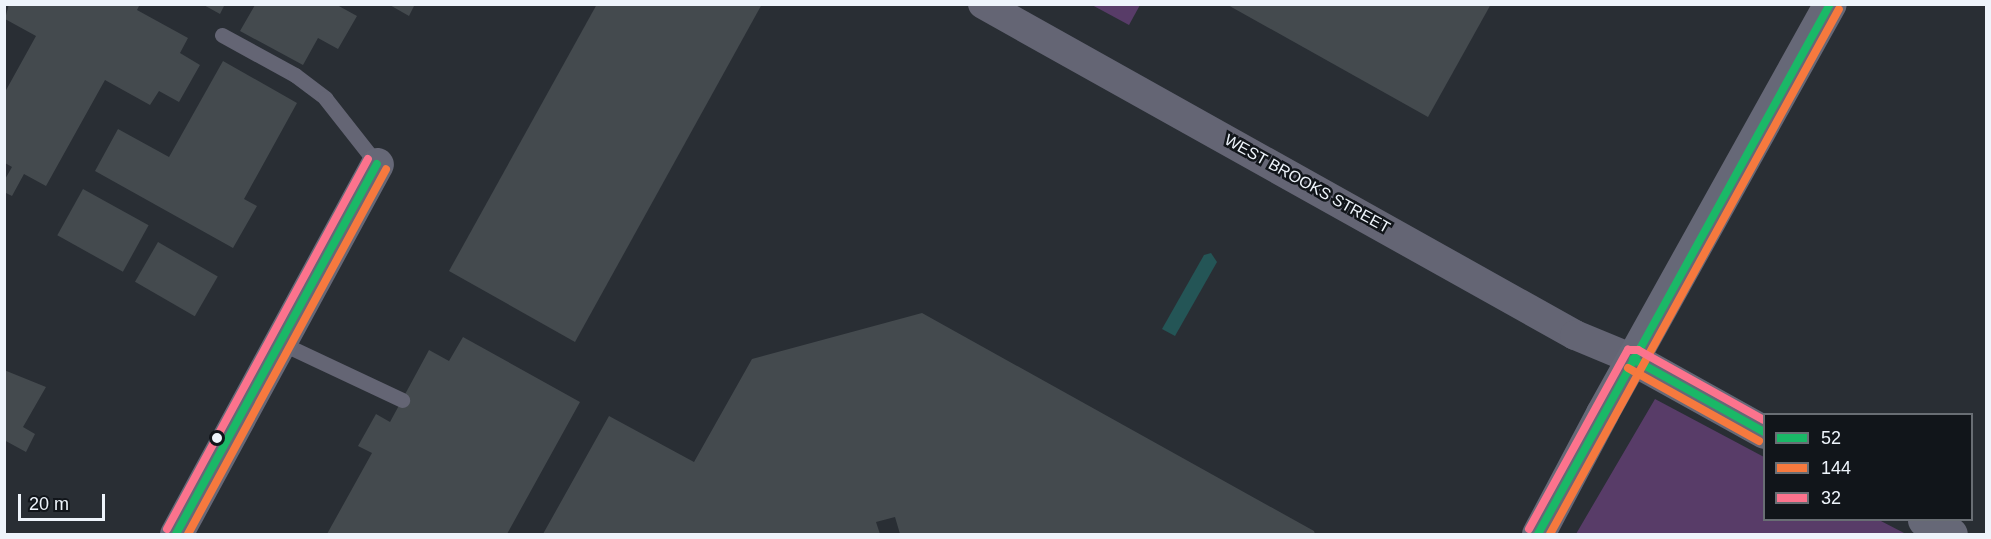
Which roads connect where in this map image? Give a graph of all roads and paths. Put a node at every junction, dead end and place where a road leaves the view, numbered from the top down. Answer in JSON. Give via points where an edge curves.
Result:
{"nodes":[{"id":1,"x":983,"y":4,"type":"edge"},
{"id":2,"x":1830,"y":4,"type":"edge"},
{"id":3,"x":222,"y":35,"type":"dead end"},
{"id":4,"x":377,"y":164,"type":"joint"},
{"id":5,"x":281,"y":343,"type":"junction"},
{"id":6,"x":1633,"y":359,"type":"junction"},
{"id":7,"x":402,"y":400,"type":"dead end"},
{"id":8,"x":1763,"y":431,"type":"edge"},
{"id":9,"x":1928,"y":521,"type":"edge"},
{"id":10,"x":176,"y":534,"type":"edge"},
{"id":11,"x":1538,"y":534,"type":"edge"},
{"id":12,"x":1951,"y":534,"type":"edge"}],
"edges":[{"from":1,"to":6,"type":"street","name":"WEST BROOKS STREET","via":[[1575,335]]},
{"from":2,"to":6,"type":"street"},
{"from":3,"to":4,"type":"lane","via":[[295,75],[325,98]]},
{"from":4,"to":5,"type":"street"},
{"from":5,"to":7,"type":"lane"},
{"from":5,"to":10,"type":"street"},
{"from":6,"to":8,"type":"street"},
{"from":6,"to":11,"type":"street"},
{"from":9,"to":12,"type":"street"}]}
